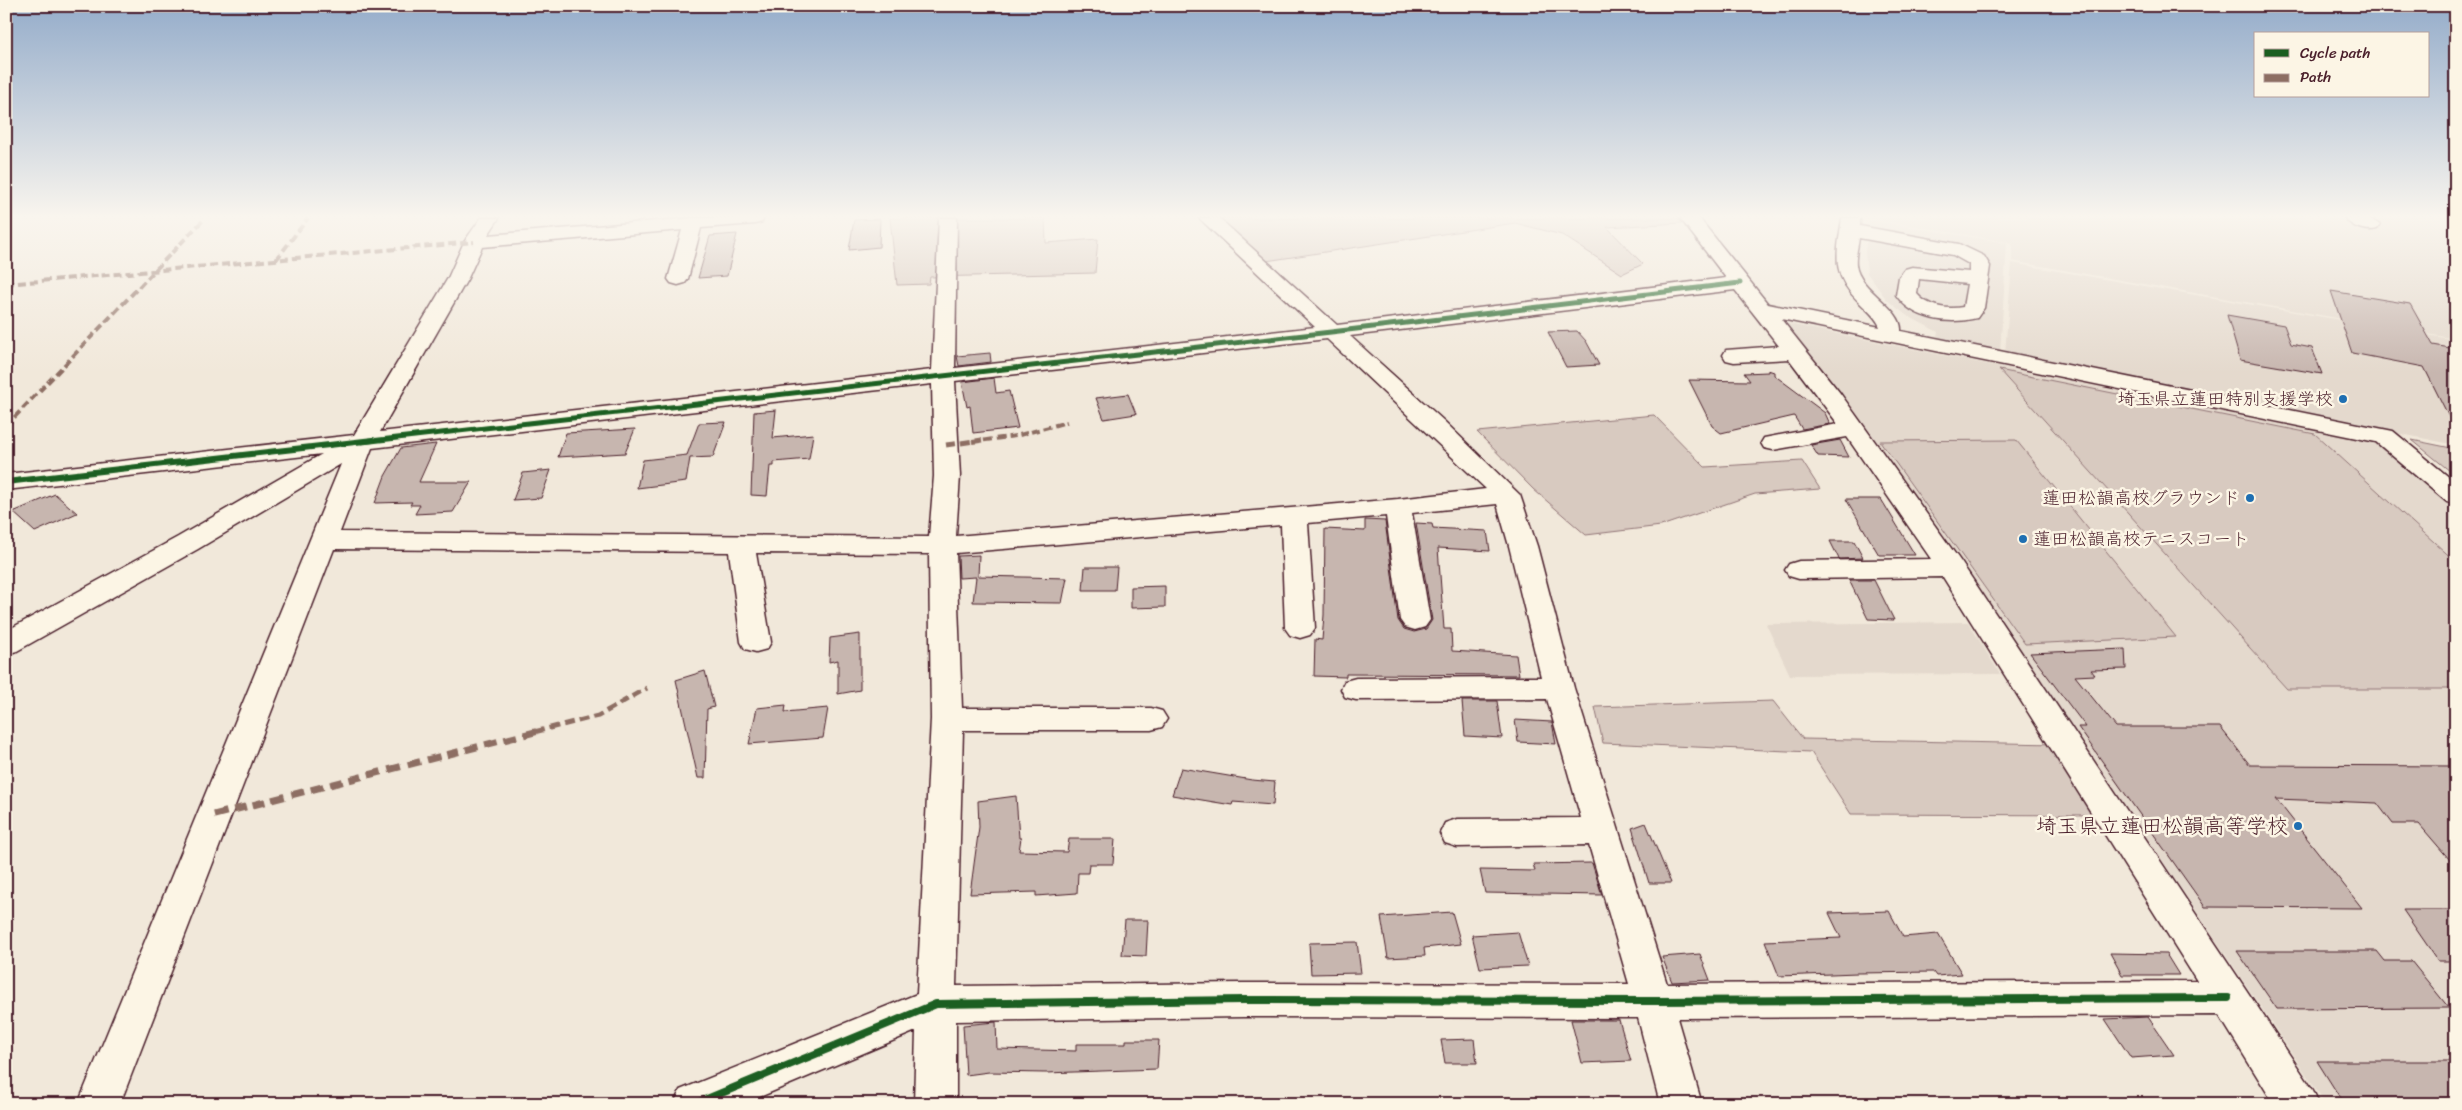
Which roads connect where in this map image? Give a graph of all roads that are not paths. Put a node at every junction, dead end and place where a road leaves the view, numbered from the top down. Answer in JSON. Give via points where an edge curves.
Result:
{"nodes":[{"id":1,"x":462,"y":270,"type":"edge"},
{"id":2,"x":680,"y":270,"type":"edge"},
{"id":3,"x":946,"y":270,"type":"edge"},
{"id":4,"x":1265,"y":270,"type":"edge"},
{"id":5,"x":1730,"y":270,"type":"edge"},
{"id":6,"x":1848,"y":270,"type":"edge"},
{"id":7,"x":1979,"y":270,"type":"edge"},
{"id":8,"x":1978,"y":276,"type":"dead end"},
{"id":9,"x":678,"y":279,"type":"dead end"},
{"id":10,"x":1740,"y":283,"type":"junction"},
{"id":11,"x":1762,"y":309,"type":"junction"},
{"id":12,"x":1331,"y":332,"type":"junction"},
{"id":13,"x":1890,"y":336,"type":"junction"},
{"id":14,"x":1795,"y":352,"type":"junction"},
{"id":15,"x":1734,"y":355,"type":"dead end"},
{"id":16,"x":943,"y":376,"type":"junction"},
{"id":17,"x":1854,"y":429,"type":"junction"},
{"id":18,"x":363,"y":440,"type":"junction"},
{"id":19,"x":1773,"y":443,"type":"dead end"},
{"id":20,"x":6,"y":482,"type":"edge"},
{"id":21,"x":1507,"y":495,"type":"junction"},
{"id":22,"x":2456,"y":496,"type":"edge"},
{"id":23,"x":1398,"y":507,"type":"junction"},
{"id":24,"x":1294,"y":516,"type":"junction"},
{"id":25,"x":323,"y":540,"type":"junction"},
{"id":26,"x":741,"y":543,"type":"junction"},
{"id":27,"x":942,"y":546,"type":"junction"},
{"id":28,"x":1951,"y":568,"type":"junction"},
{"id":29,"x":1800,"y":570,"type":"dead end"},
{"id":30,"x":1415,"y":620,"type":"dead end"},
{"id":31,"x":1300,"y":628,"type":"dead end"},
{"id":32,"x":756,"y":642,"type":"dead end"},
{"id":33,"x":6,"y":644,"type":"edge"},
{"id":34,"x":1559,"y":688,"type":"junction"},
{"id":35,"x":1356,"y":689,"type":"dead end"},
{"id":36,"x":947,"y":719,"type":"junction"},
{"id":37,"x":1151,"y":720,"type":"dead end"},
{"id":38,"x":1602,"y":831,"type":"junction"},
{"id":39,"x":1457,"y":832,"type":"dead end"},
{"id":40,"x":2228,"y":998,"type":"junction"},
{"id":41,"x":1653,"y":1001,"type":"junction"},
{"id":42,"x":936,"y":1004,"type":"junction"},
{"id":43,"x":99,"y":1104,"type":"edge"},
{"id":44,"x":695,"y":1104,"type":"edge"},
{"id":45,"x":935,"y":1104,"type":"edge"},
{"id":46,"x":1681,"y":1104,"type":"edge"},
{"id":47,"x":2298,"y":1104,"type":"edge"}],
"edges":[{"from":1,"to":18,"type":"street"},
{"from":2,"to":9,"type":"street"},
{"from":3,"to":16,"type":"street"},
{"from":4,"to":12,"type":"street"},
{"from":5,"to":10,"type":"street"},
{"from":6,"to":13,"type":"street","via":[[1860,292],[1886,316],[1891,325]]},
{"from":7,"to":8,"type":"street"},
{"from":10,"to":11,"type":"street"},
{"from":10,"to":12,"type":"street"},
{"from":11,"to":13,"type":"street"},
{"from":11,"to":14,"type":"street"},
{"from":12,"to":16,"type":"street"},
{"from":12,"to":21,"type":"street"},
{"from":13,"to":22,"type":"street","via":[[2384,436]]},
{"from":14,"to":15,"type":"street"},
{"from":14,"to":17,"type":"street"},
{"from":16,"to":18,"type":"street"},
{"from":16,"to":27,"type":"street","via":[[947,476]]},
{"from":17,"to":19,"type":"street"},
{"from":17,"to":28,"type":"street"},
{"from":18,"to":20,"type":"street"},
{"from":18,"to":25,"type":"street"},
{"from":18,"to":33,"type":"street","via":[[188,543]]},
{"from":21,"to":23,"type":"street"},
{"from":21,"to":34,"type":"street"},
{"from":23,"to":24,"type":"street"},
{"from":23,"to":30,"type":"street"},
{"from":24,"to":27,"type":"street"},
{"from":24,"to":31,"type":"street"},
{"from":25,"to":26,"type":"street"},
{"from":25,"to":43,"type":"street"},
{"from":26,"to":27,"type":"street"},
{"from":26,"to":32,"type":"street"},
{"from":27,"to":36,"type":"street"},
{"from":28,"to":29,"type":"street"},
{"from":28,"to":40,"type":"street"},
{"from":34,"to":35,"type":"street"},
{"from":34,"to":38,"type":"street"},
{"from":36,"to":37,"type":"street"},
{"from":36,"to":42,"type":"street"},
{"from":38,"to":39,"type":"street"},
{"from":38,"to":41,"type":"street"},
{"from":40,"to":41,"type":"street"},
{"from":40,"to":47,"type":"street"},
{"from":41,"to":42,"type":"street","via":[[1242,1000]]},
{"from":41,"to":46,"type":"street"},
{"from":42,"to":44,"type":"street"},
{"from":42,"to":45,"type":"street"}]}
